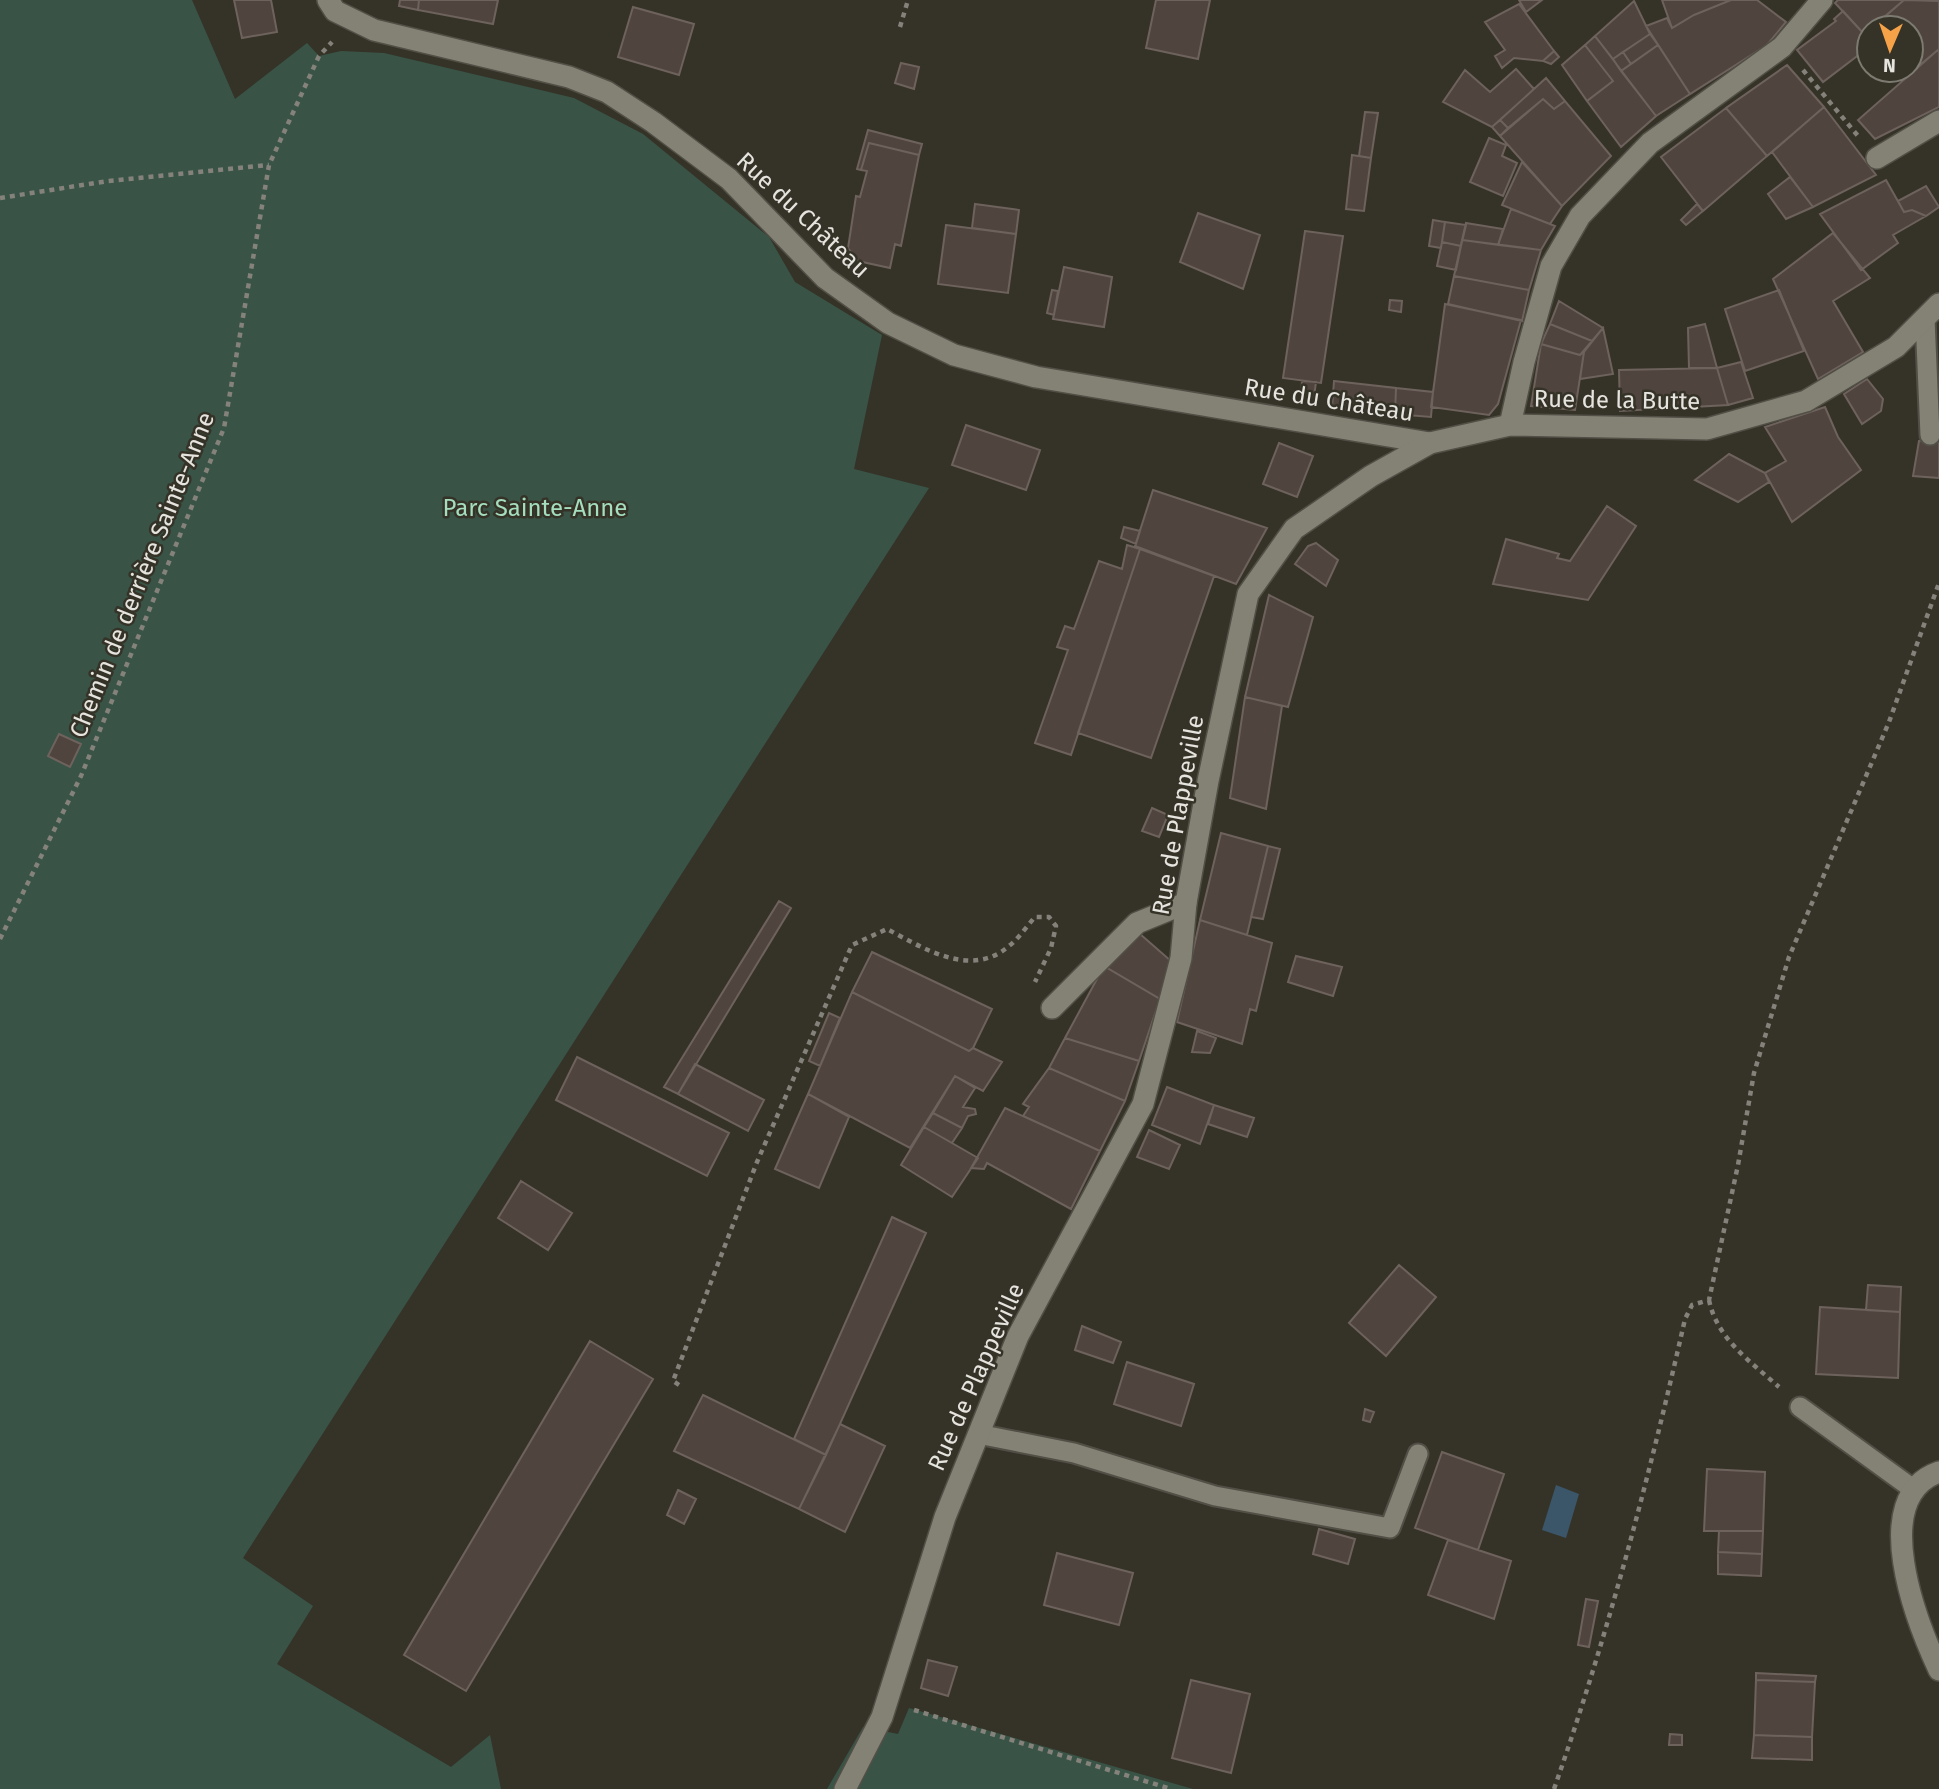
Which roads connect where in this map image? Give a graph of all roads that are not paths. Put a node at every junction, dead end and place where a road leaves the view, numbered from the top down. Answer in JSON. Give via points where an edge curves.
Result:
{"nodes":[{"id":1,"x":328,"y":0,"type":"edge"},
{"id":2,"x":1822,"y":0,"type":"edge"},
{"id":3,"x":1939,"y":121,"type":"edge"},
{"id":4,"x":1877,"y":158,"type":"road end"},
{"id":5,"x":1932,"y":311,"type":"edge"},
{"id":6,"x":1510,"y":425,"type":"junction"},
{"id":7,"x":1930,"y":435,"type":"dead end"},
{"id":8,"x":1430,"y":443,"type":"junction"},
{"id":9,"x":1186,"y":902,"type":"junction"},
{"id":10,"x":1052,"y":1007,"type":"road end"},
{"id":11,"x":1800,"y":1407,"type":"road end"},
{"id":12,"x":978,"y":1434,"type":"junction"},
{"id":13,"x":1418,"y":1454,"type":"dead end"},
{"id":14,"x":1939,"y":1472,"type":"edge"},
{"id":15,"x":1913,"y":1489,"type":"junction"},
{"id":16,"x":1939,"y":1670,"type":"edge"},
{"id":17,"x":845,"y":1789,"type":"edge"}],
"edges":[{"from":1,"to":8,"type":"street","name":"Rue du Château","via":[[335,11],[374,30],[569,77],[607,92],[729,179],[825,278],[888,323],[954,355],[1036,377]]},
{"from":2,"to":6,"type":"street","via":[[1783,47],[1650,143],[1580,216],[1551,267]]},
{"from":3,"to":4,"type":"street"},
{"from":5,"to":6,"type":"street","name":"Rue de la Butte","via":[[1896,347],[1806,401],[1707,429]]},
{"from":5,"to":7,"type":"lane"},
{"from":6,"to":8,"type":"street","name":"Rue de Plappeville"},
{"from":8,"to":9,"type":"street","name":"Rue de Plappeville","via":[[1371,475],[1294,529],[1248,594]]},
{"from":9,"to":10,"type":"street","via":[[1137,923]]},
{"from":9,"to":12,"type":"street","name":"Rue de Plappeville","via":[[1181,958],[1143,1104],[1018,1336]]},
{"from":11,"to":15,"type":"lane"},
{"from":12,"to":13,"type":"lane","via":[[1074,1454],[1215,1496],[1390,1528]]},
{"from":12,"to":17,"type":"street","name":"Rue de Plappeville","via":[[945,1517],[886,1702]]},
{"from":14,"to":15,"type":"street"},
{"from":15,"to":16,"type":"street","via":[[1904,1511],[1903,1564],[1921,1631]]}]}
